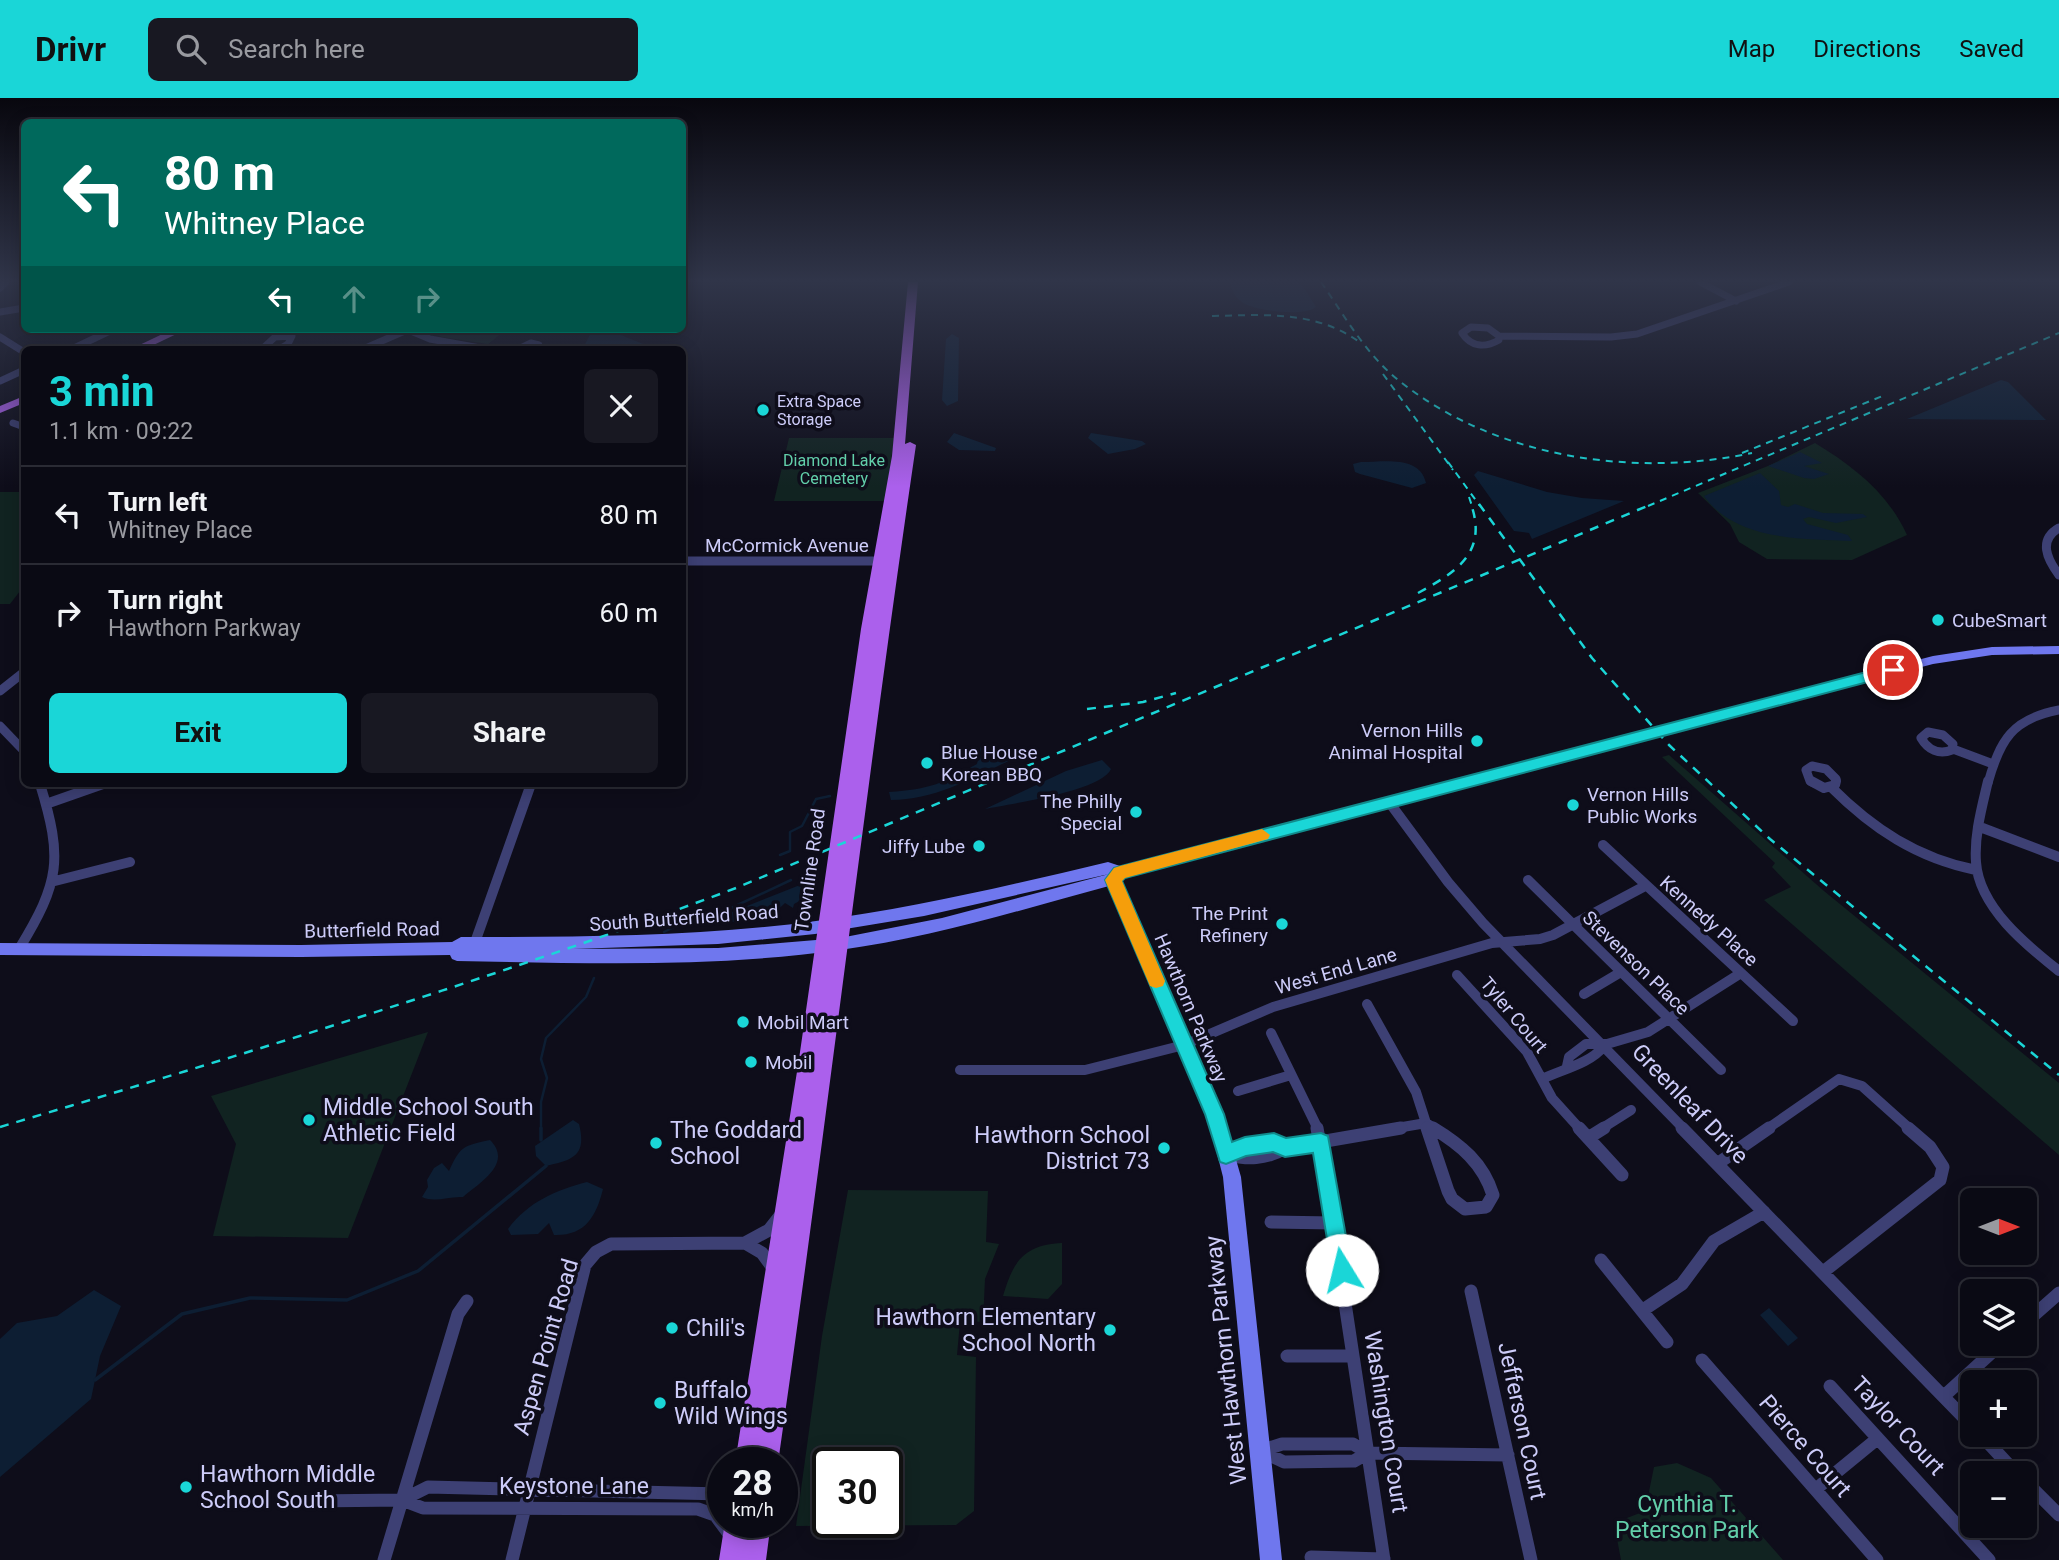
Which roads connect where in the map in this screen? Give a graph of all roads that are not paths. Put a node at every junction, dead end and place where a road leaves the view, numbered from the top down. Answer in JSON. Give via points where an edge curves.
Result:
{"nodes":[{"id":1,"x":907,"y":350,"type":"edge"},
{"id":2,"x":917,"y":350,"type":"edge"},
{"id":3,"x":21,"y":371,"type":"edge"},
{"id":4,"x":0,"y":380,"type":"edge"},
{"id":5,"x":21,"y":401,"type":"edge"},
{"id":6,"x":0,"y":410,"type":"edge"},
{"id":7,"x":13,"y":423,"type":"dead end"},
{"id":8,"x":21,"y":426,"type":"edge"},
{"id":9,"x":2059,"y":528,"type":"edge"},
{"id":10,"x":686,"y":561,"type":"edge"},
{"id":11,"x":886,"y":561,"type":"junction"},
{"id":12,"x":2059,"y":575,"type":"edge"},
{"id":13,"x":2059,"y":650,"type":"edge"},
{"id":14,"x":21,"y":674,"type":"edge"},
{"id":15,"x":0,"y":691,"type":"edge"},
{"id":16,"x":2059,"y":710,"type":"edge"},
{"id":17,"x":0,"y":726,"type":"edge"},
{"id":18,"x":21,"y":745,"type":"edge"},
{"id":19,"x":1953,"y":749,"type":"dead end"},
{"id":20,"x":1993,"y":765,"type":"junction"},
{"id":21,"x":41,"y":787,"type":"edge"},
{"id":22,"x":94,"y":787,"type":"edge"},
{"id":23,"x":530,"y":787,"type":"edge"},
{"id":24,"x":1831,"y":787,"type":"dead end"},
{"id":25,"x":1389,"y":802,"type":"junction"},
{"id":26,"x":46,"y":804,"type":"junction"},
{"id":27,"x":1980,"y":827,"type":"junction"},
{"id":28,"x":1603,"y":845,"type":"dead end"},
{"id":29,"x":2059,"y":857,"type":"edge"},
{"id":30,"x":130,"y":862,"type":"dead end"},
{"id":31,"x":1976,"y":870,"type":"junction"},
{"id":32,"x":1116,"y":876,"type":"junction"},
{"id":33,"x":1528,"y":880,"type":"dead end"},
{"id":34,"x":51,"y":882,"type":"junction"},
{"id":35,"x":1645,"y":886,"type":"junction"},
{"id":36,"x":1572,"y":925,"type":"junction"},
{"id":37,"x":834,"y":934,"type":"junction"},
{"id":38,"x":1502,"y":943,"type":"junction"},
{"id":39,"x":0,"y":949,"type":"edge"},
{"id":40,"x":19,"y":949,"type":"junction"},
{"id":41,"x":473,"y":949,"type":"junction"},
{"id":42,"x":2059,"y":971,"type":"edge"},
{"id":43,"x":1621,"y":972,"type":"junction"},
{"id":44,"x":1741,"y":974,"type":"junction"},
{"id":45,"x":1457,"y":975,"type":"dead end"},
{"id":46,"x":1584,"y":994,"type":"dead end"},
{"id":47,"x":1367,"y":1004,"type":"dead end"},
{"id":48,"x":1669,"y":1019,"type":"junction"},
{"id":49,"x":1793,"y":1021,"type":"dead end"},
{"id":50,"x":1271,"y":1033,"type":"dead end"},
{"id":51,"x":1184,"y":1045,"type":"junction"},
{"id":52,"x":1603,"y":1046,"type":"junction"},
{"id":53,"x":960,"y":1070,"type":"dead end"},
{"id":54,"x":1721,"y":1070,"type":"dead end"},
{"id":55,"x":1291,"y":1075,"type":"junction"},
{"id":56,"x":1542,"y":1079,"type":"junction"},
{"id":57,"x":1238,"y":1091,"type":"dead end"},
{"id":58,"x":1631,"y":1110,"type":"dead end"},
{"id":59,"x":1426,"y":1123,"type":"junction"},
{"id":60,"x":1588,"y":1138,"type":"junction"},
{"id":61,"x":1321,"y":1142,"type":"junction"},
{"id":62,"x":1226,"y":1155,"type":"junction"},
{"id":63,"x":1717,"y":1164,"type":"junction"},
{"id":64,"x":1622,"y":1175,"type":"dead end"},
{"id":65,"x":783,"y":1211,"type":"junction"},
{"id":66,"x":1764,"y":1212,"type":"junction"},
{"id":67,"x":1271,"y":1222,"type":"dead end"},
{"id":68,"x":1334,"y":1223,"type":"junction"},
{"id":69,"x":745,"y":1243,"type":"junction"},
{"id":70,"x":1601,"y":1260,"type":"dead end"},
{"id":71,"x":774,"y":1269,"type":"junction"},
{"id":72,"x":1342,"y":1270,"type":"dead end"},
{"id":73,"x":1823,"y":1272,"type":"junction"},
{"id":74,"x":1343,"y":1290,"type":"dead end"},
{"id":75,"x":1471,"y":1291,"type":"dead end"},
{"id":76,"x":2059,"y":1293,"type":"edge"},
{"id":77,"x":467,"y":1301,"type":"dead end"},
{"id":78,"x":1643,"y":1310,"type":"junction"},
{"id":79,"x":2037,"y":1312,"type":"edge"},
{"id":80,"x":1667,"y":1342,"type":"dead end"},
{"id":81,"x":1287,"y":1356,"type":"dead end"},
{"id":82,"x":1352,"y":1356,"type":"junction"},
{"id":83,"x":1988,"y":1356,"type":"edge"},
{"id":84,"x":1702,"y":1360,"type":"dead end"},
{"id":85,"x":1830,"y":1386,"type":"dead end"},
{"id":86,"x":1944,"y":1396,"type":"junction"},
{"id":87,"x":1960,"y":1413,"type":"edge"},
{"id":88,"x":1877,"y":1439,"type":"junction"},
{"id":89,"x":753,"y":1447,"type":"edge"},
{"id":90,"x":753,"y":1447,"type":"edge"},
{"id":91,"x":1992,"y":1447,"type":"edge"},
{"id":92,"x":1260,"y":1451,"type":"junction"},
{"id":93,"x":1368,"y":1453,"type":"junction"},
{"id":94,"x":1507,"y":1455,"type":"junction"},
{"id":95,"x":2005,"y":1461,"type":"edge"},
{"id":96,"x":1816,"y":1489,"type":"junction"},
{"id":97,"x":529,"y":1490,"type":"junction"},
{"id":98,"x":707,"y":1491,"type":"edge"},
{"id":99,"x":2037,"y":1493,"type":"edge"},
{"id":100,"x":402,"y":1500,"type":"junction"},
{"id":101,"x":311,"y":1501,"type":"dead end"},
{"id":102,"x":524,"y":1509,"type":"junction"},
{"id":103,"x":2059,"y":1515,"type":"edge"},
{"id":104,"x":1960,"y":1518,"type":"edge"},
{"id":105,"x":756,"y":1538,"type":"edge"},
{"id":106,"x":1978,"y":1538,"type":"edge"},
{"id":107,"x":734,"y":1541,"type":"edge"},
{"id":108,"x":1311,"y":1557,"type":"dead end"},
{"id":109,"x":1384,"y":1559,"type":"edge"},
{"id":110,"x":384,"y":1560,"type":"edge"},
{"id":111,"x":512,"y":1560,"type":"edge"},
{"id":112,"x":754,"y":1560,"type":"edge"},
{"id":113,"x":1271,"y":1560,"type":"edge"},
{"id":114,"x":1531,"y":1560,"type":"edge"},
{"id":115,"x":1877,"y":1560,"type":"edge"},
{"id":116,"x":1989,"y":1560,"type":"edge"}],
"edges":[{"from":1,"to":11,"type":"main road","name":"Townline Road"},
{"from":2,"to":11,"type":"main road","name":"Townline Road","via":[[909,456]]},
{"from":3,"to":4,"type":"street"},
{"from":5,"to":6,"type":"main road"},
{"from":7,"to":8,"type":"street"},
{"from":9,"to":12,"type":"street","via":[[2049,534],[2045,546],[2047,559]]},
{"from":10,"to":11,"type":"street","name":"McCormick Avenue"},
{"from":11,"to":37,"type":"main road","name":"Townline Road"},
{"from":13,"to":25,"type":"main road","via":[[1992,651],[1933,660]]},
{"from":14,"to":15,"type":"street"},
{"from":16,"to":20,"type":"street","via":[[2016,727],[2001,743]]},
{"from":17,"to":18,"type":"street"},
{"from":19,"to":20,"type":"street"},
{"from":20,"to":27,"type":"street"},
{"from":21,"to":26,"type":"street"},
{"from":22,"to":26,"type":"street"},
{"from":23,"to":41,"type":"street"},
{"from":24,"to":31,"type":"street","via":[[1865,821],[1902,846]]},
{"from":25,"to":32,"type":"main road"},
{"from":25,"to":38,"type":"street","name":"Greenleaf Drive","via":[[1447,882]]},
{"from":26,"to":34,"type":"street","via":[[56,848]]},
{"from":27,"to":29,"type":"street"},
{"from":27,"to":31,"type":"street"},
{"from":28,"to":35,"type":"street","name":"Kennedy Place"},
{"from":30,"to":34,"type":"street"},
{"from":31,"to":42,"type":"street","via":[[2003,920]]},
{"from":32,"to":37,"type":"main road","via":[[942,924]]},
{"from":32,"to":51,"type":"main road","name":"Hawthorn Parkway"},
{"from":33,"to":36,"type":"street","name":"Stevenson Place"},
{"from":34,"to":40,"type":"street","via":[[37,920]]},
{"from":35,"to":36,"type":"street","name":"West End Lane"},
{"from":35,"to":44,"type":"street","name":"Kennedy Place"},
{"from":36,"to":38,"type":"street","name":"West End Lane","via":[[1540,939]]},
{"from":36,"to":43,"type":"street","name":"Stevenson Place"},
{"from":37,"to":41,"type":"main road","name":"Butterfield Road","via":[[718,955],[643,957]]},
{"from":37,"to":65,"type":"main road","name":"Townline Road"},
{"from":37,"to":89,"type":"main road","name":"Townline Road"},
{"from":38,"to":51,"type":"street","name":"West End Lane","via":[[1273,1007]]},
{"from":38,"to":52,"type":"street","name":"Greenleaf Drive"},
{"from":39,"to":40,"type":"main road","name":"Butterfield Road"},
{"from":40,"to":41,"type":"main road","name":"Butterfield Road","via":[[455,948],[457,954]]},
{"from":43,"to":46,"type":"street"},
{"from":43,"to":48,"type":"street","name":"Stevenson Place"},
{"from":44,"to":48,"type":"street"},
{"from":44,"to":49,"type":"street","name":"Kennedy Place"},
{"from":45,"to":56,"type":"street","name":"Tyler Court","via":[[1527,1052]]},
{"from":47,"to":59,"type":"street","via":[[1412,1083]]},
{"from":48,"to":52,"type":"street","via":[[1642,1035]]},
{"from":48,"to":54,"type":"street","name":"Stevenson Place"},
{"from":50,"to":55,"type":"street"},
{"from":51,"to":53,"type":"street","name":"West End Lane","via":[[1084,1070]]},
{"from":51,"to":62,"type":"main road","name":"Hawthorn Parkway","via":[[1215,1114]]},
{"from":52,"to":56,"type":"street","name":"Tyler Court","via":[[1597,1057]]},
{"from":52,"to":63,"type":"street","name":"Greenleaf Drive"},
{"from":55,"to":57,"type":"street"},
{"from":55,"to":61,"type":"street"},
{"from":56,"to":60,"type":"street","name":"Tyler Court","via":[[1552,1098]]},
{"from":58,"to":60,"type":"street"},
{"from":59,"to":59,"type":"street","via":[[1452,1199],[1465,1209],[1486,1207],[1493,1195],[1482,1168],[1453,1139]]},
{"from":59,"to":61,"type":"street"},
{"from":60,"to":64,"type":"street","name":"Tyler Court"},
{"from":61,"to":62,"type":"street","via":[[1285,1148],[1274,1142],[1245,1146]]},
{"from":61,"to":68,"type":"street"},
{"from":62,"to":92,"type":"main road","name":"West Hawthorn Parkway"},
{"from":63,"to":66,"type":"street","name":"Greenleaf Drive"},
{"from":63,"to":73,"type":"street","via":[[1834,1080],[1846,1079],[1862,1086],[1930,1147],[1940,1158],[1942,1177]]},
{"from":65,"to":69,"type":"street","via":[[769,1230]]},
{"from":65,"to":71,"type":"main road","name":"Townline Road"},
{"from":66,"to":73,"type":"street","name":"Greenleaf Drive"},
{"from":66,"to":78,"type":"street","via":[[1714,1241],[1682,1284]]},
{"from":67,"to":68,"type":"street"},
{"from":68,"to":72,"type":"street"},
{"from":69,"to":71,"type":"street","via":[[762,1253]]},
{"from":69,"to":97,"type":"street","name":"Aspen Point Road","via":[[611,1244],[591,1256]]},
{"from":70,"to":78,"type":"street"},
{"from":71,"to":90,"type":"main road","name":"Townline Road"},
{"from":73,"to":86,"type":"street","name":"Greenleaf Drive"},
{"from":74,"to":82,"type":"street","name":"Washington Court"},
{"from":75,"to":94,"type":"street","name":"Jefferson Court"},
{"from":76,"to":79,"type":"street"},
{"from":77,"to":100,"type":"street","via":[[457,1314]]},
{"from":78,"to":80,"type":"street"},
{"from":81,"to":82,"type":"street"},
{"from":82,"to":93,"type":"street","name":"Washington Court"},
{"from":83,"to":86,"type":"street"},
{"from":84,"to":96,"type":"street","name":"Pierce Court"},
{"from":85,"to":88,"type":"street","name":"Taylor Court"},
{"from":86,"to":87,"type":"street","name":"Greenleaf Drive"},
{"from":88,"to":96,"type":"street"},
{"from":88,"to":104,"type":"street","name":"Taylor Court"},
{"from":91,"to":95,"type":"street"},
{"from":92,"to":93,"type":"street","via":[[1284,1462],[1354,1461]]},
{"from":92,"to":113,"type":"main road","name":"West Hawthorn Parkway"},
{"from":93,"to":94,"type":"street"},
{"from":93,"to":109,"type":"street","name":"Washington Court"},
{"from":94,"to":114,"type":"street","name":"Jefferson Court"},
{"from":96,"to":115,"type":"street","name":"Pierce Court"},
{"from":97,"to":98,"type":"street","name":"Keystone Lane"},
{"from":97,"to":100,"type":"street","name":"Keystone Lane","via":[[428,1486]]},
{"from":97,"to":102,"type":"street","name":"Aspen Point Road"},
{"from":99,"to":103,"type":"street"},
{"from":100,"to":101,"type":"street","name":"Keystone Lane"},
{"from":100,"to":102,"type":"street","name":"Keystone Lane","via":[[423,1508]]},
{"from":100,"to":110,"type":"street"},
{"from":102,"to":107,"type":"street","name":"Keystone Lane","via":[[698,1509],[715,1515]]},
{"from":102,"to":111,"type":"street","name":"Aspen Point Road"},
{"from":105,"to":112,"type":"main road"},
{"from":106,"to":116,"type":"street","name":"Taylor Court"},
{"from":108,"to":109,"type":"street"}]}
